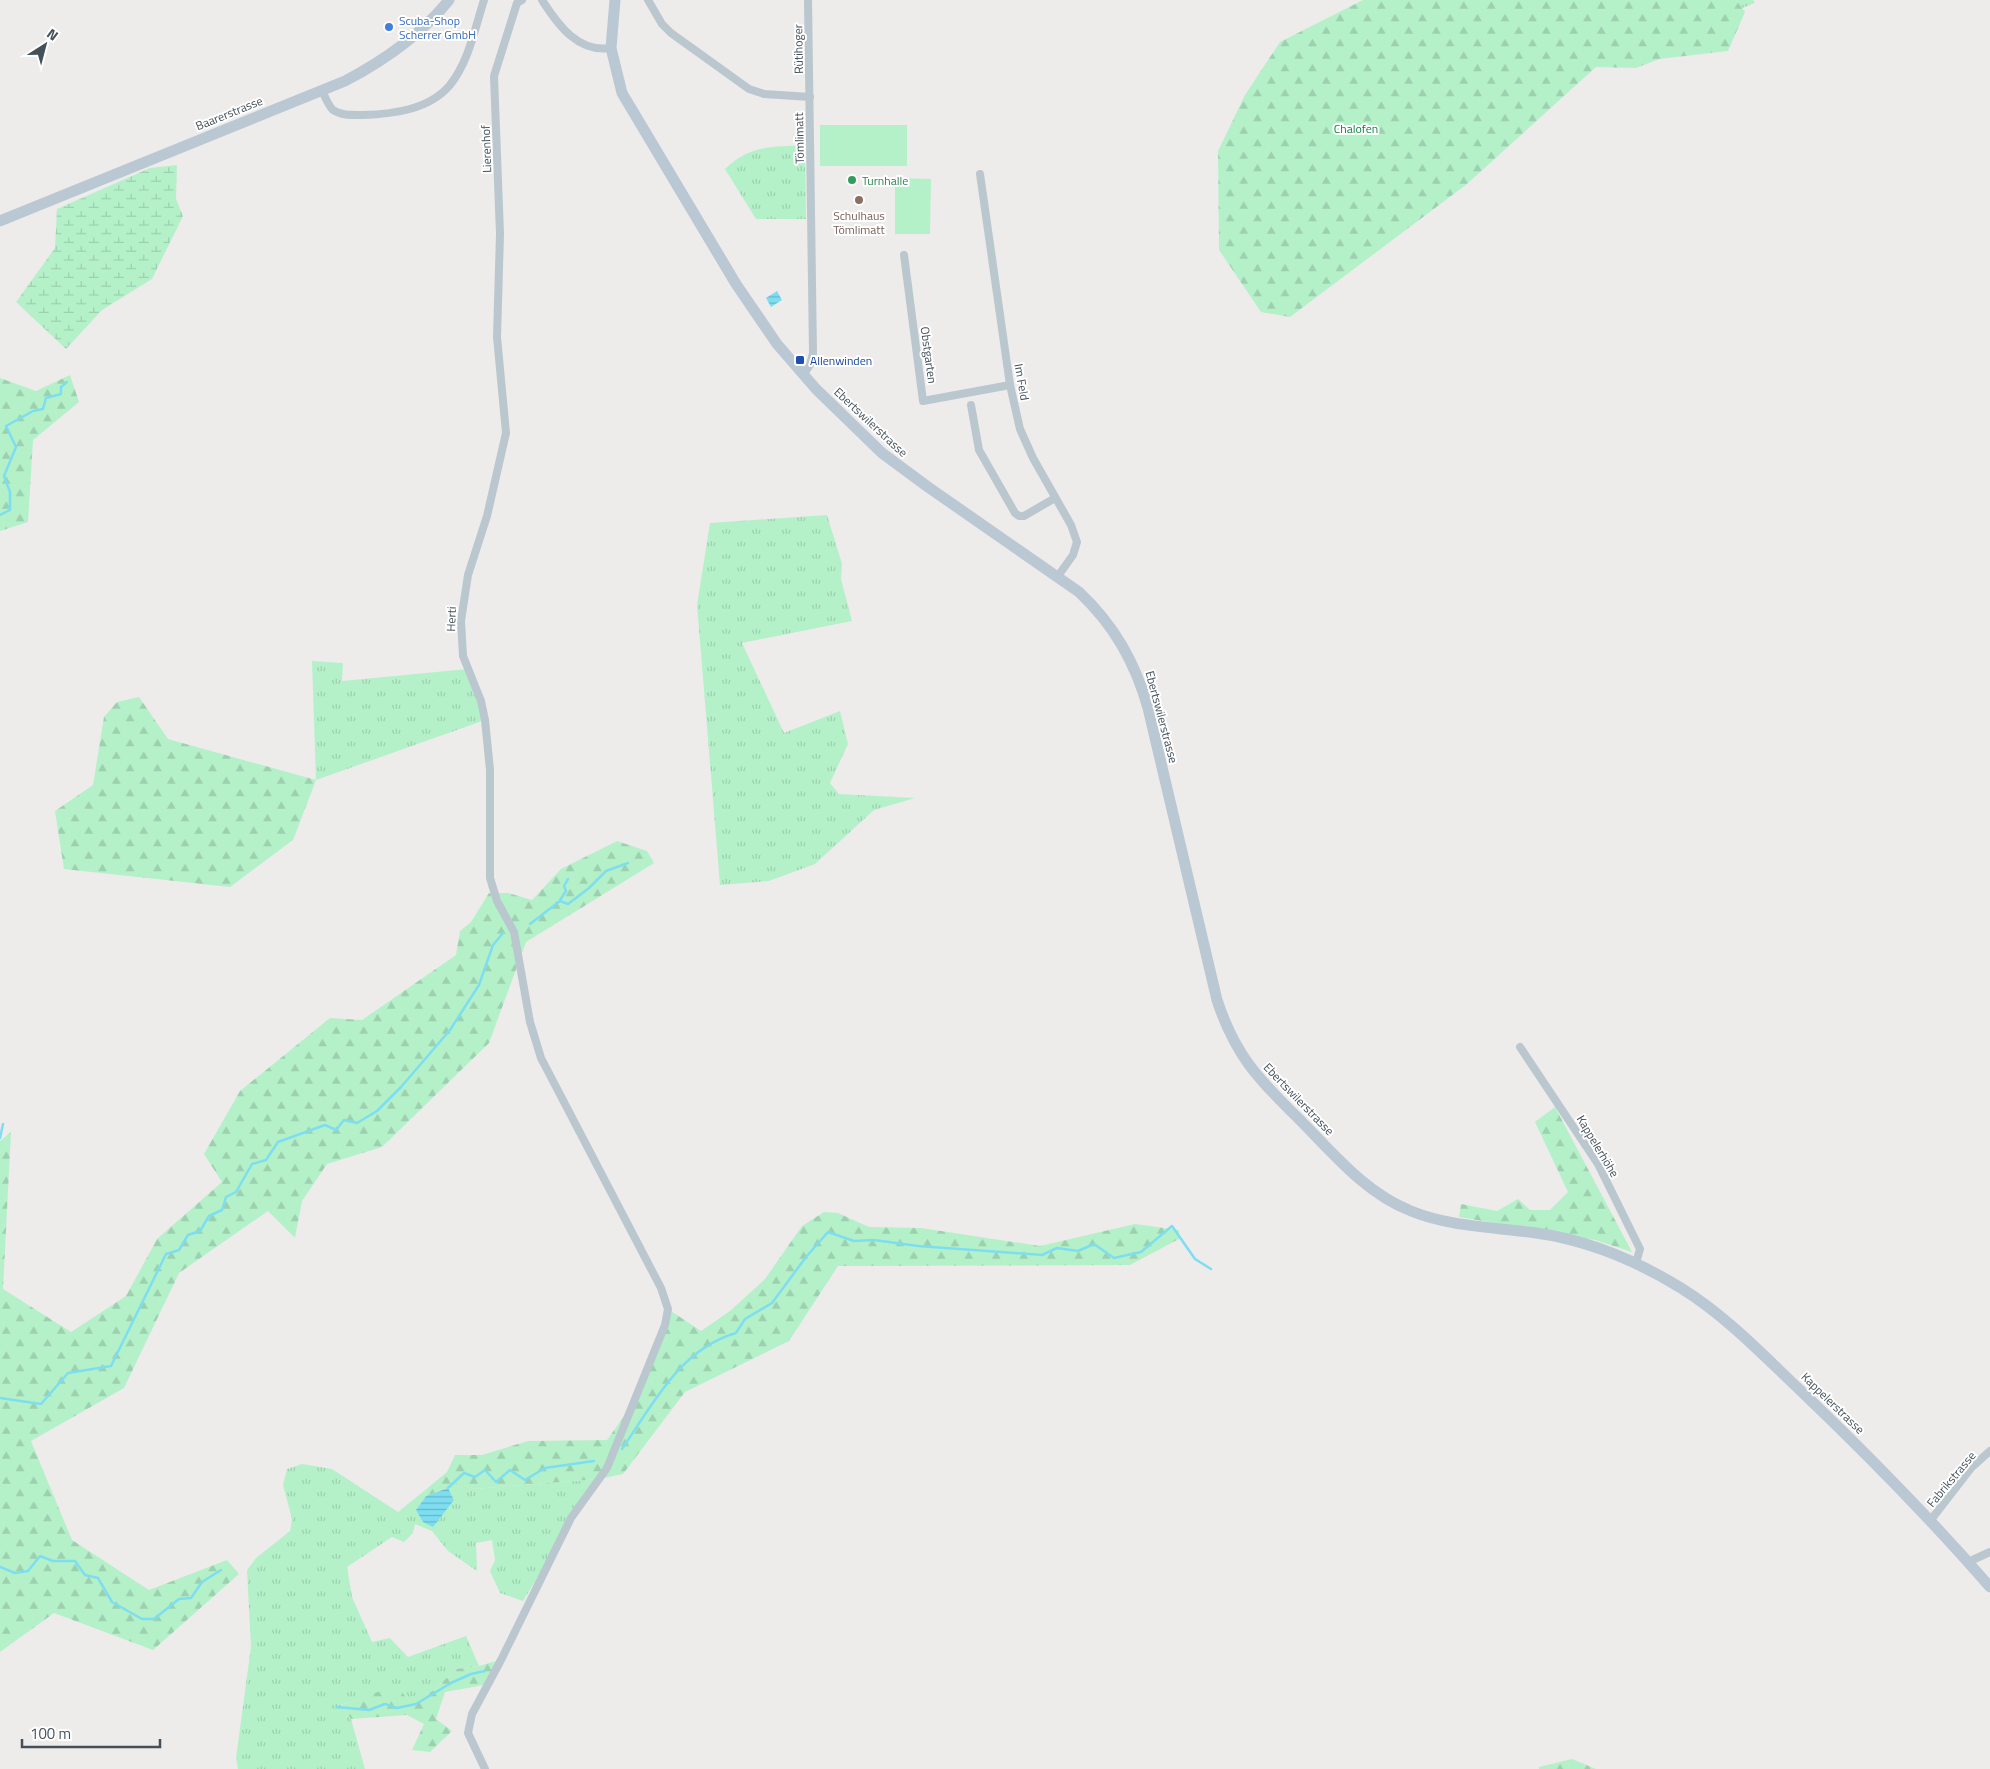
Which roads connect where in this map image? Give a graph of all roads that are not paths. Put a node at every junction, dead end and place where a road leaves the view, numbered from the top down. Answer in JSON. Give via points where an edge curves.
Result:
{"nodes":[{"id":1,"x":449,"y":0,"type":"edge"},
{"id":2,"x":484,"y":0,"type":"edge"},
{"id":3,"x":522,"y":0,"type":"edge"},
{"id":4,"x":542,"y":0,"type":"edge"},
{"id":5,"x":615,"y":0,"type":"edge"},
{"id":6,"x":648,"y":0,"type":"edge"},
{"id":7,"x":808,"y":0,"type":"edge"},
{"id":8,"x":611,"y":48,"type":"junction"},
{"id":9,"x":322,"y":90,"type":"junction"},
{"id":10,"x":810,"y":97,"type":"junction"},
{"id":11,"x":980,"y":174,"type":"dead end"},
{"id":12,"x":0,"y":221,"type":"edge"},
{"id":13,"x":904,"y":255,"type":"dead end"},
{"id":14,"x":498,"y":304,"type":"joint"},
{"id":15,"x":803,"y":375,"type":"junction"},
{"id":16,"x":1010,"y":385,"type":"junction"},
{"id":17,"x":971,"y":405,"type":"dead end"},
{"id":18,"x":1055,"y":498,"type":"junction"},
{"id":19,"x":1058,"y":576,"type":"junction"},
{"id":20,"x":1520,"y":1047,"type":"dead end"},
{"id":21,"x":1636,"y":1263,"type":"junction"},
{"id":22,"x":1990,"y":1451,"type":"edge"},
{"id":23,"x":1930,"y":1521,"type":"junction"},
{"id":24,"x":1990,"y":1552,"type":"edge"},
{"id":25,"x":1968,"y":1562,"type":"junction"},
{"id":26,"x":1990,"y":1587,"type":"edge"},
{"id":27,"x":486,"y":1769,"type":"edge"}],
"edges":[{"from":1,"to":9,"type":"street","name":"Baarerstrasse","via":[[426,26],[389,56]]},
{"from":2,"to":9,"type":"street","via":[[458,73],[438,96],[392,113],[350,115],[332,109]]},
{"from":3,"to":14,"type":"street","name":"Lierenhof","via":[[517,3],[494,76],[500,234]]},
{"from":4,"to":8,"type":"street","via":[[578,42],[598,50]]},
{"from":5,"to":8,"type":"street","name":"Ebertswilerstrasse"},
{"from":6,"to":10,"type":"street","name":"Tömlimatt","via":[[671,33],[737,82],[764,94]]},
{"from":7,"to":10,"type":"street","name":"Rütihoger"},
{"from":8,"to":15,"type":"street","name":"Ebertswilerstrasse","via":[[622,93],[655,152],[736,284],[777,344]]},
{"from":9,"to":12,"type":"street","name":"Baarerstrasse"},
{"from":10,"to":15,"type":"street","name":"Tömlimatt","via":[[813,353]]},
{"from":11,"to":16,"type":"street","name":"Im Feld"},
{"from":13,"to":16,"type":"street","name":"Obstgarten","via":[[924,401]]},
{"from":14,"to":27,"type":"street","name":"Herti","via":[[497,345],[506,433],[467,584],[461,621],[463,656],[482,701],[485,720],[490,770],[490,878],[497,902],[514,932],[528,1013],[541,1058],[662,1288],[668,1310],[665,1325],[607,1468],[570,1518],[472,1714],[468,1733]]},
{"from":15,"to":19,"type":"street","name":"Ebertswilerstrasse","via":[[847,421],[901,468]]},
{"from":16,"to":18,"type":"street","name":"Im Feld","via":[[1020,430]]},
{"from":17,"to":18,"type":"street","via":[[979,450],[1015,513],[1024,516]]},
{"from":18,"to":19,"type":"street","name":"Im Feld","via":[[1071,525],[1076,542],[1073,555]]},
{"from":19,"to":21,"type":"street","name":"Ebertswilerstrasse","via":[[1096,608],[1134,665],[1148,708],[1220,1008],[1236,1046],[1255,1075],[1355,1176],[1398,1205],[1447,1221],[1564,1238]]},
{"from":20,"to":21,"type":"street","name":"Kappelerhöhe","via":[[1598,1164],[1640,1249]]},
{"from":21,"to":23,"type":"street","name":"Kappelerstrasse","via":[[1698,1299],[1734,1328],[1852,1440]]},
{"from":22,"to":23,"type":"street","name":"Fabrikstrasse","via":[[1971,1468]]},
{"from":23,"to":25,"type":"street","name":"Kappelerstrasse"},
{"from":24,"to":25,"type":"street"},
{"from":25,"to":26,"type":"street","name":"Kappelerstrasse"}]}
